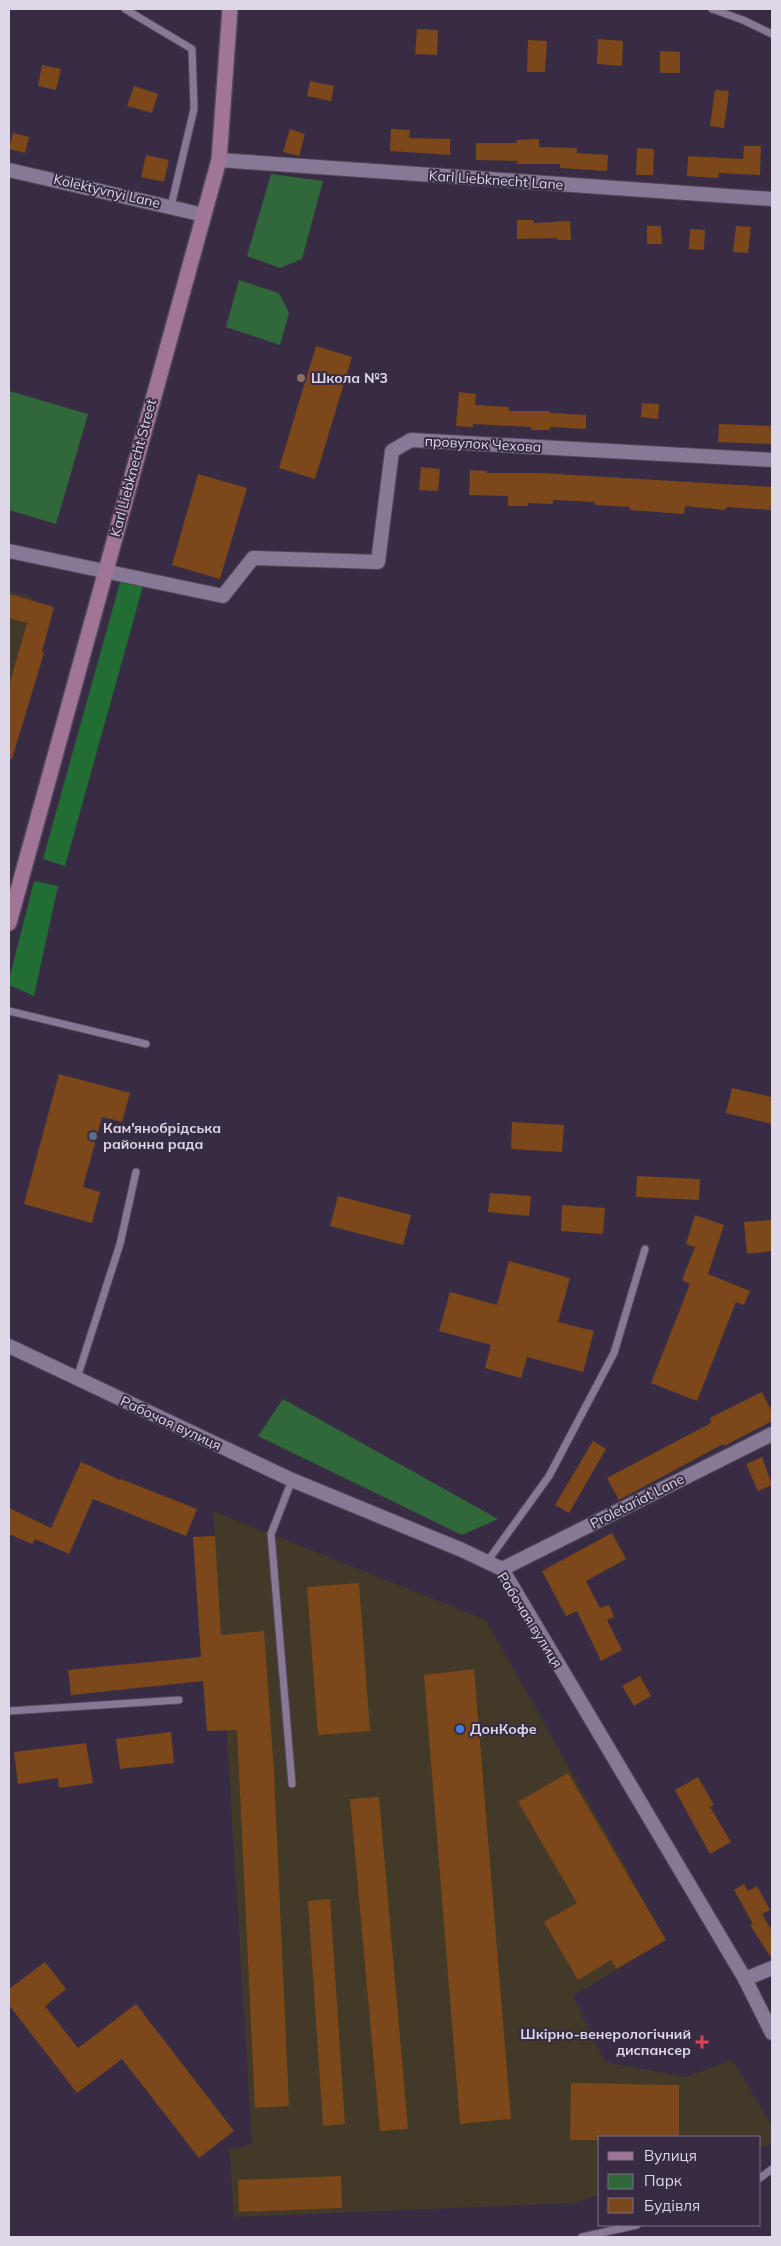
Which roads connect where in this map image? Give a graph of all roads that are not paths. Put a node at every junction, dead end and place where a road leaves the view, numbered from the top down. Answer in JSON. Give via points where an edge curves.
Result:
{"nodes":[{"id":1,"x":125,"y":9,"type":"edge"},
{"id":2,"x":230,"y":9,"type":"edge"},
{"id":3,"x":712,"y":9,"type":"edge"},
{"id":4,"x":772,"y":34,"type":"edge"},
{"id":5,"x":219,"y":160,"type":"junction"},
{"id":6,"x":9,"y":170,"type":"edge"},
{"id":7,"x":772,"y":199,"type":"edge"},
{"id":8,"x":171,"y":206,"type":"junction"},
{"id":9,"x":204,"y":215,"type":"junction"},
{"id":10,"x":772,"y":460,"type":"edge"},
{"id":11,"x":9,"y":551,"type":"edge"},
{"id":12,"x":105,"y":573,"type":"junction"},
{"id":13,"x":9,"y":923,"type":"edge"},
{"id":14,"x":9,"y":1011,"type":"edge"},
{"id":15,"x":146,"y":1044,"type":"dead end"},
{"id":16,"x":136,"y":1172,"type":"dead end"},
{"id":17,"x":645,"y":1249,"type":"dead end"},
{"id":18,"x":9,"y":1346,"type":"edge"},
{"id":19,"x":77,"y":1378,"type":"junction"},
{"id":20,"x":772,"y":1434,"type":"edge"},
{"id":21,"x":292,"y":1480,"type":"junction"},
{"id":22,"x":487,"y":1562,"type":"junction"},
{"id":23,"x":502,"y":1570,"type":"junction"},
{"id":24,"x":179,"y":1700,"type":"dead end"},
{"id":25,"x":9,"y":1712,"type":"edge"},
{"id":26,"x":292,"y":1784,"type":"dead end"},
{"id":27,"x":772,"y":1968,"type":"edge"},
{"id":28,"x":745,"y":1979,"type":"junction"},
{"id":29,"x":772,"y":2033,"type":"edge"},
{"id":30,"x":772,"y":2169,"type":"edge"},
{"id":31,"x":761,"y":2177,"type":"edge"},
{"id":32,"x":632,"y":2226,"type":"edge"},
{"id":33,"x":582,"y":2237,"type":"edge"}],
"edges":[{"from":1,"to":8,"type":"lane","via":[[192,50],[194,109]]},
{"from":2,"to":5,"type":"street","name":"Karl Liebknecht Street"},
{"from":3,"to":4,"type":"lane"},
{"from":5,"to":7,"type":"street","name":"Karl Liebknecht Lane"},
{"from":5,"to":9,"type":"street","name":"Karl Liebknecht Street"},
{"from":6,"to":8,"type":"street","name":"Kolektyvnyi Lane"},
{"from":8,"to":9,"type":"street","name":"Kolektyvnyi Lane"},
{"from":9,"to":12,"type":"street","name":"Karl Liebknecht Street"},
{"from":10,"to":12,"type":"street","name":"провулок Чехова","via":[[411,440],[392,451],[378,562],[253,558],[223,596]]},
{"from":11,"to":12,"type":"street"},
{"from":12,"to":13,"type":"street","name":"Karl Liebknecht Street"},
{"from":14,"to":15,"type":"lane"},
{"from":16,"to":19,"type":"lane","via":[[120,1244]]},
{"from":17,"to":22,"type":"lane","via":[[614,1353],[549,1476]]},
{"from":18,"to":19,"type":"street","name":"Рабочая вулиця"},
{"from":19,"to":21,"type":"street","name":"Рабочая вулиця"},
{"from":20,"to":23,"type":"street","name":"Proletariat Lane"},
{"from":21,"to":22,"type":"street","name":"Рабочая вулиця"},
{"from":21,"to":26,"type":"lane","via":[[271,1534]]},
{"from":22,"to":23,"type":"street","name":"Рабочая вулиця"},
{"from":23,"to":28,"type":"street","name":"Рабочая вулиця"},
{"from":24,"to":25,"type":"lane"},
{"from":27,"to":28,"type":"street"},
{"from":28,"to":29,"type":"street","name":"Рабочая вулиця"},
{"from":30,"to":31,"type":"lane"},
{"from":32,"to":33,"type":"lane"}]}
